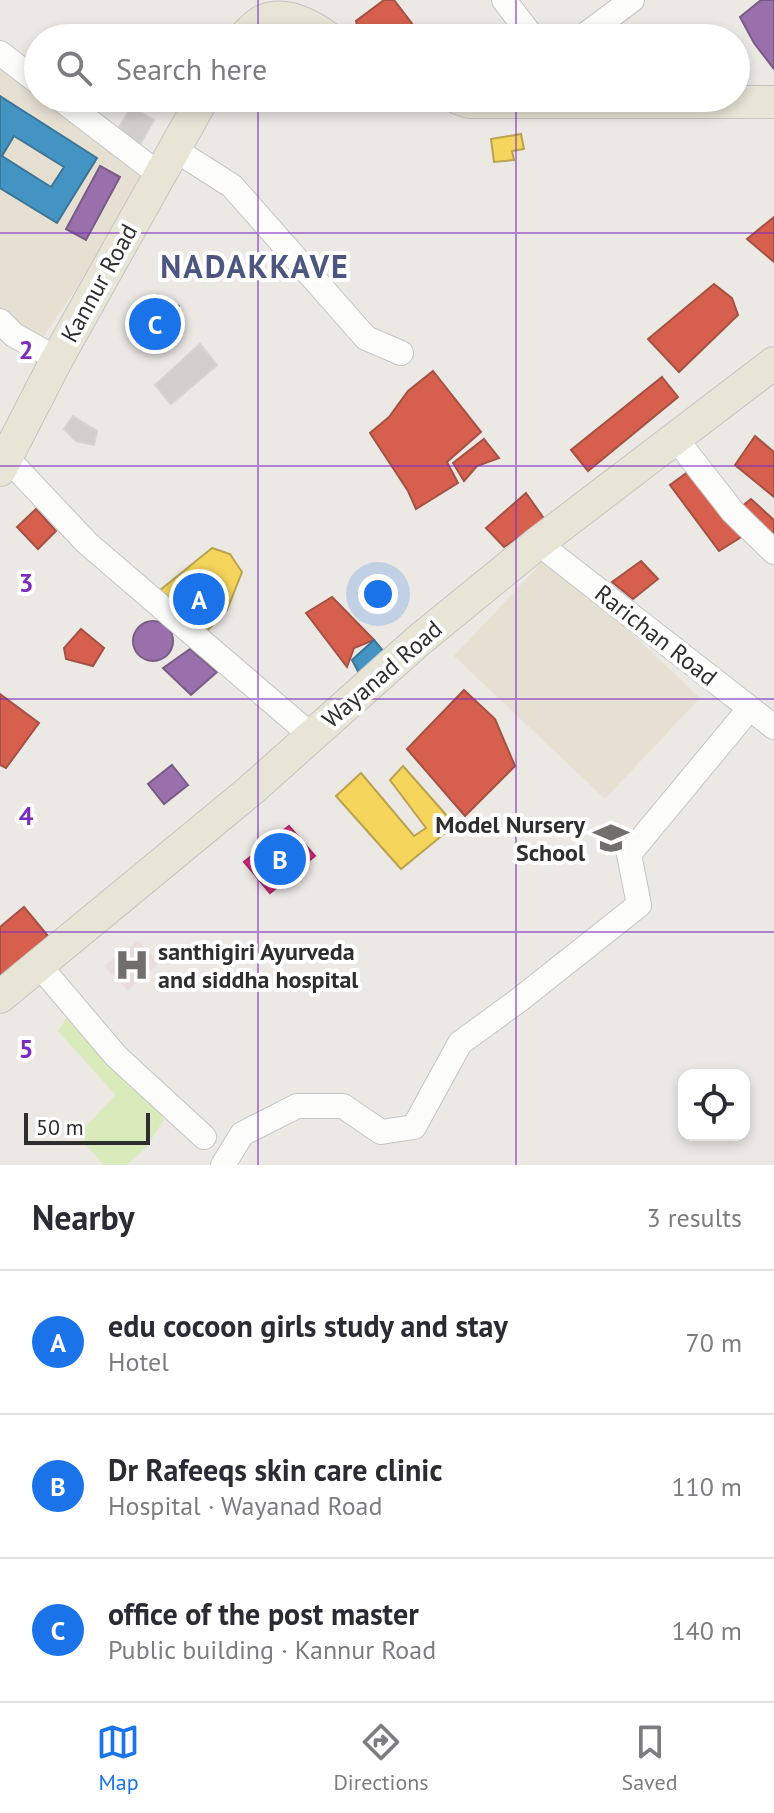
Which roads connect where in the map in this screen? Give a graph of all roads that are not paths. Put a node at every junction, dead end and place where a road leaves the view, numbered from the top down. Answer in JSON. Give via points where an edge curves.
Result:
{"nodes":[{"id":1,"x":256,"y":0,"type":"edge"},
{"id":2,"x":310,"y":0,"type":"edge"},
{"id":3,"x":504,"y":0,"type":"edge"},
{"id":4,"x":632,"y":0,"type":"edge"},
{"id":5,"x":243,"y":24,"type":"edge"},
{"id":6,"x":259,"y":24,"type":"edge"},
{"id":7,"x":303,"y":24,"type":"edge"},
{"id":8,"x":330,"y":24,"type":"edge"},
{"id":9,"x":522,"y":24,"type":"edge"},
{"id":10,"x":600,"y":24,"type":"edge"},
{"id":11,"x":0,"y":53,"type":"edge"},
{"id":12,"x":24,"y":71,"type":"edge"},
{"id":13,"x":750,"y":102,"type":"edge"},
{"id":14,"x":774,"y":102,"type":"edge"},
{"id":15,"x":83,"y":112,"type":"edge"},
{"id":16,"x":195,"y":112,"type":"edge"},
{"id":17,"x":167,"y":162,"type":"junction"},
{"id":18,"x":0,"y":321,"type":"edge"},
{"id":19,"x":401,"y":353,"type":"dead end"},
{"id":20,"x":57,"y":359,"type":"junction"},
{"id":21,"x":774,"y":363,"type":"edge"},
{"id":22,"x":676,"y":439,"type":"junction"},
{"id":23,"x":3,"y":463,"type":"edge"},
{"id":24,"x":538,"y":543,"type":"junction"},
{"id":25,"x":774,"y":552,"type":"edge"},
{"id":26,"x":750,"y":708,"type":"junction"},
{"id":27,"x":774,"y":727,"type":"edge"},
{"id":28,"x":312,"y":736,"type":"junction"},
{"id":29,"x":38,"y":964,"type":"junction"},
{"id":30,"x":0,"y":997,"type":"edge"},
{"id":31,"x":204,"y":1137,"type":"dead end"},
{"id":32,"x":223,"y":1165,"type":"edge"}],
"edges":[{"from":1,"to":5,"type":"main road"},
{"from":2,"to":8,"type":"main road"},
{"from":3,"to":9,"type":"street"},
{"from":4,"to":10,"type":"street"},
{"from":6,"to":7,"type":"main road","via":[[285,16]]},
{"from":11,"to":12,"type":"street"},
{"from":13,"to":14,"type":"main road"},
{"from":15,"to":17,"type":"street"},
{"from":16,"to":17,"type":"main road","name":"Kannur Road"},
{"from":17,"to":19,"type":"street","via":[[232,186],[366,338]]},
{"from":17,"to":20,"type":"main road","name":"Kannur Road"},
{"from":18,"to":20,"type":"street"},
{"from":20,"to":23,"type":"main road","name":"Kannur Road"},
{"from":21,"to":22,"type":"main road","name":"Wayanad Road"},
{"from":22,"to":24,"type":"main road","name":"Wayanad Road"},
{"from":22,"to":25,"type":"street","via":[[733,512]]},
{"from":23,"to":28,"type":"street","via":[[87,543]]},
{"from":24,"to":26,"type":"street","name":"Rarichan Road"},
{"from":24,"to":28,"type":"main road","name":"Wayanad Road"},
{"from":26,"to":27,"type":"street","name":"Rarichan Road"},
{"from":26,"to":32,"type":"street","via":[[629,854],[639,905],[460,1043],[414,1127],[381,1132],[343,1106],[297,1106],[242,1134]]},
{"from":28,"to":29,"type":"main road","name":"Wayanad Road"},
{"from":29,"to":30,"type":"main road","name":"Wayanad Road"},
{"from":29,"to":31,"type":"street","via":[[116,1056]]}]}
